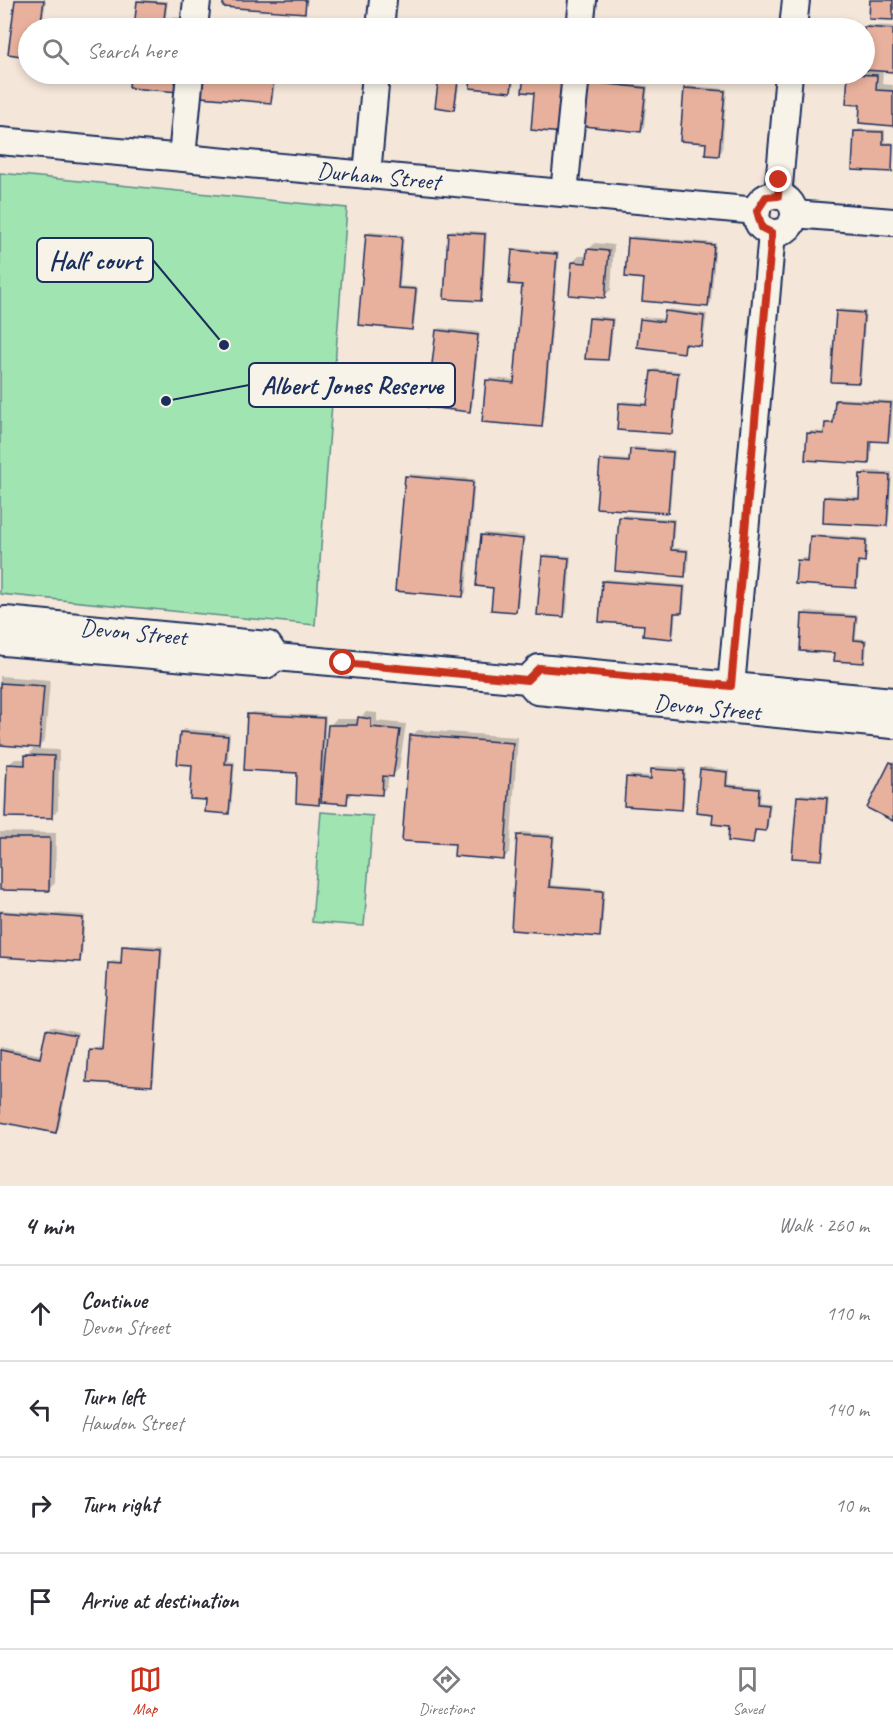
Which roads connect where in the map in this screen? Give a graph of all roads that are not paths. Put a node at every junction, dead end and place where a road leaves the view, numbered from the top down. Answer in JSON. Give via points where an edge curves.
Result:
{"nodes":[{"id":1,"x":197,"y":0,"type":"edge"},
{"id":2,"x":382,"y":0,"type":"edge"},
{"id":3,"x":583,"y":0,"type":"edge"},
{"id":4,"x":796,"y":0,"type":"edge"},
{"id":5,"x":195,"y":18,"type":"edge"},
{"id":6,"x":381,"y":18,"type":"edge"},
{"id":7,"x":581,"y":18,"type":"edge"},
{"id":8,"x":794,"y":18,"type":"edge"},
{"id":9,"x":189,"y":84,"type":"edge"},
{"id":10,"x":375,"y":84,"type":"edge"},
{"id":11,"x":575,"y":84,"type":"edge"},
{"id":12,"x":789,"y":84,"type":"edge"},
{"id":13,"x":0,"y":141,"type":"edge"},
{"id":14,"x":182,"y":157,"type":"junction"},
{"id":15,"x":367,"y":175,"type":"junction"},
{"id":16,"x":564,"y":193,"type":"junction"},
{"id":17,"x":786,"y":205,"type":"junction"},
{"id":18,"x":757,"y":211,"type":"junction"},
{"id":19,"x":893,"y":222,"type":"edge"},
{"id":20,"x":772,"y":233,"type":"junction"},
{"id":21,"x":0,"y":623,"type":"edge"},
{"id":22,"x":0,"y":639,"type":"edge"},
{"id":23,"x":270,"y":656,"type":"junction"},
{"id":24,"x":730,"y":698,"type":"junction"},
{"id":25,"x":893,"y":701,"type":"edge"},
{"id":26,"x":893,"y":725,"type":"edge"}],
"edges":[{"from":1,"to":5,"type":"street"},
{"from":2,"to":6,"type":"street"},
{"from":3,"to":7,"type":"street"},
{"from":4,"to":8,"type":"street"},
{"from":9,"to":14,"type":"street"},
{"from":10,"to":15,"type":"street"},
{"from":11,"to":16,"type":"street"},
{"from":12,"to":17,"type":"street"},
{"from":13,"to":14,"type":"street","name":"Durham Street"},
{"from":14,"to":15,"type":"street","name":"Durham Street"},
{"from":15,"to":16,"type":"street","name":"Durham Street"},
{"from":16,"to":18,"type":"street","name":"Durham Street"},
{"from":17,"to":18,"type":"street","via":[[766,197]]},
{"from":17,"to":19,"type":"street"},
{"from":17,"to":20,"type":"street","via":[[788,228]]},
{"from":18,"to":20,"type":"street","via":[[762,228]]},
{"from":20,"to":24,"type":"street"},
{"from":21,"to":23,"type":"street","name":"Devon Street","via":[[5,620]]},
{"from":22,"to":23,"type":"street","name":"Devon Street"},
{"from":23,"to":24,"type":"street","name":"Devon Street","via":[[527,680],[537,691]]},
{"from":24,"to":25,"type":"street","name":"Devon Street"},
{"from":24,"to":26,"type":"street","name":"Devon Street"}]}
